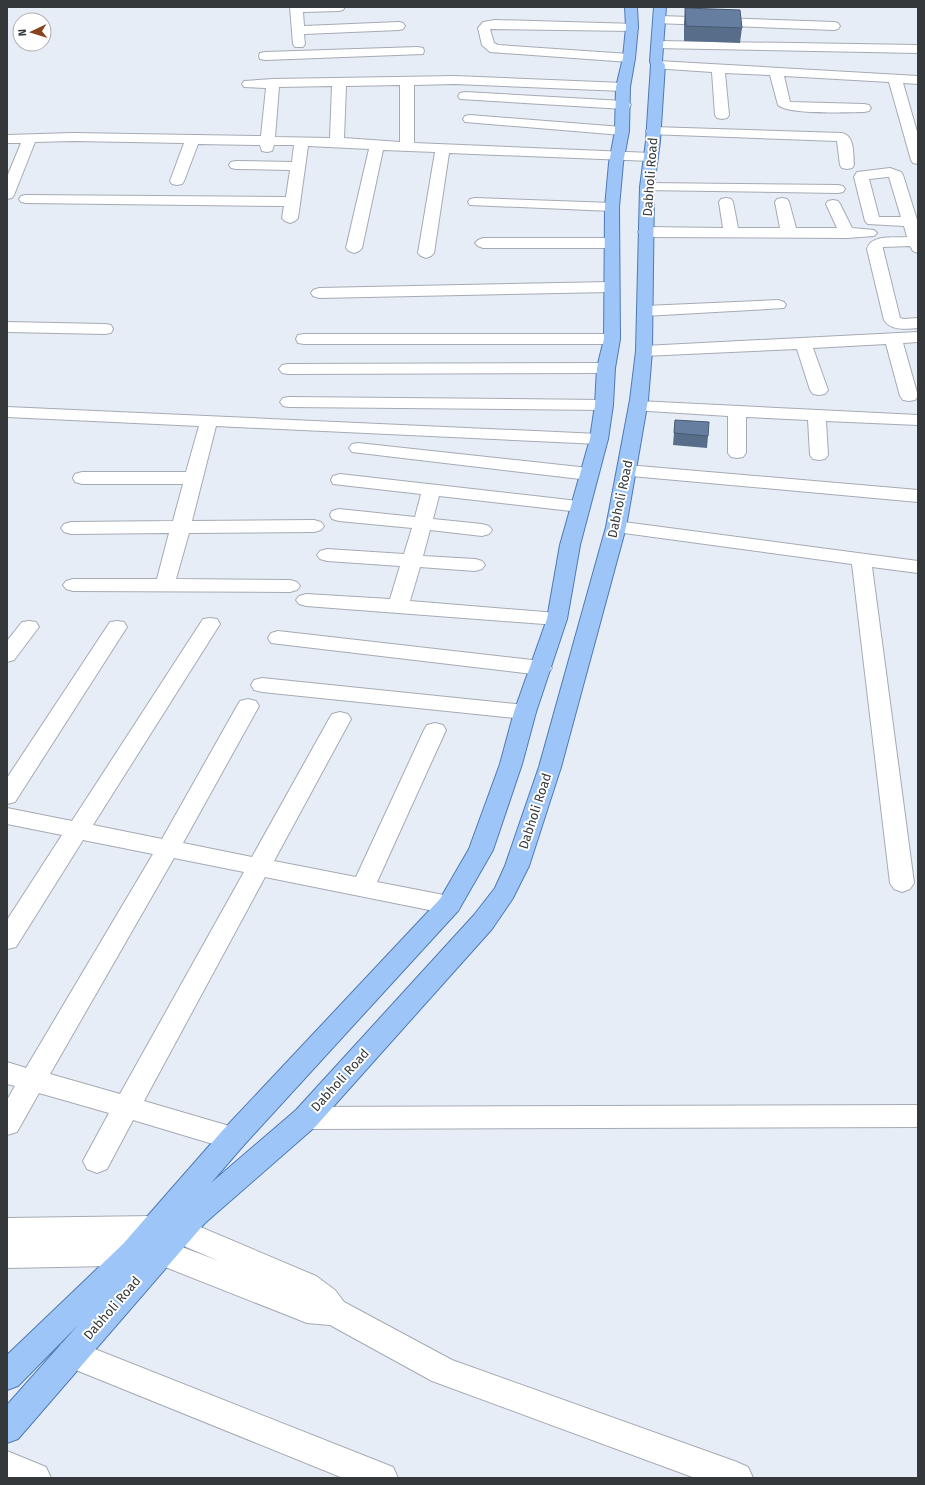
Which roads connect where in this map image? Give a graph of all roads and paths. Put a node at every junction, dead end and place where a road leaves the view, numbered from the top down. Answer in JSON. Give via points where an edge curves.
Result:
{"nodes":[{"id":1,"x":339,"y":7,"type":"edge"},
{"id":2,"x":631,"y":7,"type":"edge"},
{"id":3,"x":296,"y":8,"type":"edge"},
{"id":4,"x":660,"y":14,"type":"edge"},
{"id":5,"x":740,"y":17,"type":"junction"},
{"id":6,"x":399,"y":26,"type":"dead end"},
{"id":7,"x":834,"y":26,"type":"dead end"},
{"id":8,"x":632,"y":27,"type":"junction"},
{"id":9,"x":298,"y":30,"type":"junction"},
{"id":10,"x":658,"y":45,"type":"junction"},
{"id":11,"x":742,"y":46,"type":"junction"},
{"id":12,"x":918,"y":49,"type":"edge"},
{"id":13,"x":418,"y":51,"type":"dead end"},
{"id":14,"x":301,"y":55,"type":"junction"},
{"id":15,"x":265,"y":56,"type":"dead end"},
{"id":16,"x":629,"y":58,"type":"junction"},
{"id":17,"x":658,"y":65,"type":"junction"},
{"id":18,"x":718,"y":69,"type":"junction"},
{"id":19,"x":776,"y":72,"type":"junction"},
{"id":20,"x":895,"y":79,"type":"junction"},
{"id":21,"x":918,"y":80,"type":"edge"},
{"id":22,"x":407,"y":81,"type":"junction"},
{"id":23,"x":339,"y":82,"type":"junction"},
{"id":24,"x":273,"y":83,"type":"junction"},
{"id":25,"x":249,"y":84,"type":"dead end"},
{"id":26,"x":623,"y":87,"type":"junction"},
{"id":27,"x":465,"y":96,"type":"dead end"},
{"id":28,"x":624,"y":105,"type":"junction"},
{"id":29,"x":864,"y":108,"type":"dead end"},
{"id":30,"x":722,"y":115,"type":"dead end"},
{"id":31,"x":470,"y":119,"type":"dead end"},
{"id":32,"x":622,"y":130,"type":"junction"},
{"id":33,"x":653,"y":131,"type":"junction"},
{"id":34,"x":7,"y":138,"type":"edge"},
{"id":35,"x":29,"y":141,"type":"junction"},
{"id":36,"x":337,"y":142,"type":"junction"},
{"id":37,"x":191,"y":143,"type":"junction"},
{"id":38,"x":267,"y":144,"type":"junction"},
{"id":39,"x":7,"y":145,"type":"edge"},
{"id":40,"x":301,"y":145,"type":"junction"},
{"id":41,"x":407,"y":147,"type":"junction"},
{"id":42,"x":377,"y":148,"type":"junction"},
{"id":43,"x":442,"y":152,"type":"junction"},
{"id":44,"x":617,"y":159,"type":"junction"},
{"id":45,"x":918,"y":160,"type":"edge"},
{"id":46,"x":236,"y":165,"type":"dead end"},
{"id":47,"x":847,"y":165,"type":"dead end"},
{"id":48,"x":298,"y":166,"type":"junction"},
{"id":49,"x":649,"y":169,"type":"junction"},
{"id":50,"x":177,"y":181,"type":"dead end"},
{"id":51,"x":838,"y":189,"type":"dead end"},
{"id":52,"x":7,"y":195,"type":"edge"},
{"id":53,"x":26,"y":199,"type":"dead end"},
{"id":54,"x":293,"y":202,"type":"junction"},
{"id":55,"x":475,"y":202,"type":"dead end"},
{"id":56,"x":726,"y":202,"type":"dead end"},
{"id":57,"x":782,"y":202,"type":"dead end"},
{"id":58,"x":833,"y":204,"type":"dead end"},
{"id":59,"x":612,"y":207,"type":"junction"},
{"id":60,"x":290,"y":218,"type":"dead end"},
{"id":61,"x":910,"y":222,"type":"dead end"},
{"id":62,"x":646,"y":232,"type":"junction"},
{"id":63,"x":732,"y":232,"type":"junction"},
{"id":64,"x":789,"y":232,"type":"junction"},
{"id":65,"x":847,"y":233,"type":"junction"},
{"id":66,"x":869,"y":233,"type":"dead end"},
{"id":67,"x":483,"y":243,"type":"dead end"},
{"id":68,"x":611,"y":243,"type":"junction"},
{"id":69,"x":917,"y":244,"type":"edge"},
{"id":70,"x":354,"y":248,"type":"dead end"},
{"id":71,"x":426,"y":253,"type":"dead end"},
{"id":72,"x":611,"y":287,"type":"junction"},
{"id":73,"x":319,"y":294,"type":"dead end"},
{"id":74,"x":778,"y":305,"type":"dead end"},
{"id":75,"x":645,"y":311,"type":"junction"},
{"id":76,"x":918,"y":323,"type":"edge"},
{"id":77,"x":7,"y":327,"type":"edge"},
{"id":78,"x":105,"y":329,"type":"dead end"},
{"id":79,"x":918,"y":337,"type":"edge"},
{"id":80,"x":304,"y":339,"type":"dead end"},
{"id":81,"x":612,"y":339,"type":"junction"},
{"id":82,"x":893,"y":339,"type":"junction"},
{"id":83,"x":803,"y":343,"type":"junction"},
{"id":84,"x":644,"y":351,"type":"junction"},
{"id":85,"x":606,"y":368,"type":"junction"},
{"id":86,"x":288,"y":369,"type":"dead end"},
{"id":87,"x":819,"y":390,"type":"dead end"},
{"id":88,"x":909,"y":396,"type":"dead end"},
{"id":89,"x":289,"y":402,"type":"dead end"},
{"id":90,"x":604,"y":405,"type":"junction"},
{"id":91,"x":638,"y":406,"type":"junction"},
{"id":92,"x":737,"y":411,"type":"junction"},
{"id":93,"x":7,"y":412,"type":"edge"},
{"id":94,"x":817,"y":415,"type":"junction"},
{"id":95,"x":208,"y":420,"type":"junction"},
{"id":96,"x":918,"y":420,"type":"edge"},
{"id":97,"x":599,"y":439,"type":"junction"},
{"id":98,"x":358,"y":448,"type":"dead end"},
{"id":99,"x":737,"y":453,"type":"dead end"},
{"id":100,"x":819,"y":455,"type":"dead end"},
{"id":101,"x":627,"y":471,"type":"junction"},
{"id":102,"x":589,"y":474,"type":"junction"},
{"id":103,"x":82,"y":478,"type":"dead end"},
{"id":104,"x":193,"y":478,"type":"junction"},
{"id":105,"x":340,"y":480,"type":"dead end"},
{"id":106,"x":431,"y":491,"type":"junction"},
{"id":107,"x":918,"y":496,"type":"edge"},
{"id":108,"x":580,"y":506,"type":"junction"},
{"id":109,"x":339,"y":515,"type":"dead end"},
{"id":110,"x":423,"y":523,"type":"junction"},
{"id":111,"x":314,"y":526,"type":"dead end"},
{"id":112,"x":180,"y":527,"type":"junction"},
{"id":113,"x":616,"y":527,"type":"junction"},
{"id":114,"x":71,"y":528,"type":"dead end"},
{"id":115,"x":482,"y":530,"type":"dead end"},
{"id":116,"x":327,"y":555,"type":"dead end"},
{"id":117,"x":862,"y":559,"type":"junction"},
{"id":118,"x":412,"y":560,"type":"junction"},
{"id":119,"x":475,"y":565,"type":"dead end"},
{"id":120,"x":918,"y":567,"type":"edge"},
{"id":121,"x":73,"y":585,"type":"dead end"},
{"id":122,"x":165,"y":585,"type":"junction"},
{"id":123,"x":290,"y":586,"type":"dead end"},
{"id":124,"x":306,"y":600,"type":"dead end"},
{"id":125,"x":398,"y":606,"type":"junction"},
{"id":126,"x":557,"y":619,"type":"junction"},
{"id":127,"x":210,"y":624,"type":"dead end"},
{"id":128,"x":28,"y":627,"type":"dead end"},
{"id":129,"x":117,"y":627,"type":"dead end"},
{"id":130,"x":278,"y":638,"type":"dead end"},
{"id":131,"x":7,"y":655,"type":"edge"},
{"id":132,"x":541,"y":668,"type":"junction"},
{"id":133,"x":262,"y":685,"type":"dead end"},
{"id":134,"x":248,"y":706,"type":"dead end"},
{"id":135,"x":525,"y":712,"type":"junction"},
{"id":136,"x":340,"y":719,"type":"dead end"},
{"id":137,"x":436,"y":730,"type":"dead end"},
{"id":138,"x":7,"y":796,"type":"edge"},
{"id":139,"x":7,"y":816,"type":"edge"},
{"id":140,"x":78,"y":830,"type":"junction"},
{"id":141,"x":168,"y":849,"type":"junction"},
{"id":142,"x":260,"y":867,"type":"junction"},
{"id":143,"x":902,"y":883,"type":"dead end"},
{"id":144,"x":363,"y":887,"type":"junction"},
{"id":145,"x":449,"y":905,"type":"junction"},
{"id":146,"x":7,"y":940,"type":"edge"},
{"id":147,"x":7,"y":1073,"type":"edge"},
{"id":148,"x":32,"y":1080,"type":"junction"},
{"id":149,"x":127,"y":1107,"type":"junction"},
{"id":150,"x":918,"y":1116,"type":"edge"},
{"id":151,"x":306,"y":1118,"type":"junction"},
{"id":152,"x":7,"y":1124,"type":"edge"},
{"id":153,"x":234,"y":1138,"type":"junction"},
{"id":154,"x":97,"y":1161,"type":"dead end"},
{"id":155,"x":7,"y":1231,"type":"edge"},
{"id":156,"x":165,"y":1237,"type":"junction"},
{"id":157,"x":133,"y":1253,"type":"junction"},
{"id":158,"x":7,"y":1255,"type":"edge"},
{"id":159,"x":72,"y":1354,"type":"junction"},
{"id":160,"x":7,"y":1376,"type":"edge"},
{"id":161,"x":7,"y":1428,"type":"edge"},
{"id":162,"x":7,"y":1466,"type":"edge"},
{"id":163,"x":36,"y":1478,"type":"edge"},
{"id":164,"x":382,"y":1478,"type":"edge"},
{"id":165,"x":737,"y":1478,"type":"edge"}],
"edges":[{"from":1,"to":3,"type":"street"},
{"from":2,"to":8,"type":"main road","name":"Dabholi Road"},
{"from":3,"to":9,"type":"street"},
{"from":4,"to":5,"type":"street"},
{"from":4,"to":10,"type":"main road","name":"Dabholi Road"},
{"from":5,"to":7,"type":"street"},
{"from":5,"to":11,"type":"street"},
{"from":6,"to":9,"type":"street"},
{"from":8,"to":16,"type":"main road","name":"Dabholi Road"},
{"from":8,"to":16,"type":"street","via":[[495,24],[484,28],[488,45],[495,49]]},
{"from":9,"to":14,"type":"street"},
{"from":10,"to":11,"type":"street"},
{"from":10,"to":17,"type":"main road","name":"Dabholi Road"},
{"from":11,"to":12,"type":"street"},
{"from":13,"to":14,"type":"street"},
{"from":14,"to":15,"type":"street"},
{"from":16,"to":26,"type":"main road","name":"Dabholi Road"},
{"from":17,"to":18,"type":"street"},
{"from":17,"to":33,"type":"main road","name":"Dabholi Road"},
{"from":18,"to":19,"type":"street"},
{"from":18,"to":30,"type":"street"},
{"from":19,"to":20,"type":"street"},
{"from":19,"to":29,"type":"street","via":[[786,106]]},
{"from":20,"to":21,"type":"street"},
{"from":20,"to":45,"type":"street"},
{"from":22,"to":23,"type":"street"},
{"from":22,"to":26,"type":"street","via":[[455,80]]},
{"from":22,"to":41,"type":"street"},
{"from":23,"to":24,"type":"street"},
{"from":23,"to":36,"type":"street"},
{"from":24,"to":25,"type":"street"},
{"from":24,"to":38,"type":"street"},
{"from":26,"to":28,"type":"main road","name":"Dabholi Road"},
{"from":27,"to":28,"type":"street"},
{"from":28,"to":32,"type":"main road","name":"Dabholi Road"},
{"from":31,"to":32,"type":"street"},
{"from":32,"to":44,"type":"main road","name":"Dabholi Road"},
{"from":33,"to":47,"type":"street","via":[[842,137]]},
{"from":33,"to":49,"type":"main road","name":"Dabholi Road"},
{"from":34,"to":35,"type":"street"},
{"from":35,"to":37,"type":"street"},
{"from":35,"to":39,"type":"street"},
{"from":35,"to":52,"type":"street"},
{"from":36,"to":40,"type":"street"},
{"from":36,"to":42,"type":"street"},
{"from":37,"to":38,"type":"street"},
{"from":37,"to":50,"type":"street"},
{"from":38,"to":40,"type":"street"},
{"from":40,"to":42,"type":"street"},
{"from":40,"to":48,"type":"street"},
{"from":41,"to":42,"type":"street"},
{"from":41,"to":43,"type":"street"},
{"from":42,"to":43,"type":"street"},
{"from":42,"to":70,"type":"street"},
{"from":43,"to":44,"type":"street"},
{"from":43,"to":71,"type":"street"},
{"from":44,"to":49,"type":"street"},
{"from":44,"to":59,"type":"main road","name":"Dabholi Road"},
{"from":46,"to":48,"type":"street"},
{"from":48,"to":54,"type":"street"},
{"from":49,"to":51,"type":"street"},
{"from":49,"to":62,"type":"main road","name":"Dabholi Road"},
{"from":53,"to":54,"type":"street"},
{"from":54,"to":60,"type":"street"},
{"from":55,"to":59,"type":"street"},
{"from":56,"to":63,"type":"street"},
{"from":57,"to":64,"type":"street"},
{"from":58,"to":65,"type":"street"},
{"from":59,"to":68,"type":"main road","name":"Dabholi Road"},
{"from":61,"to":69,"type":"street"},
{"from":62,"to":63,"type":"street"},
{"from":62,"to":75,"type":"main road","name":"Dabholi Road"},
{"from":63,"to":64,"type":"street"},
{"from":64,"to":65,"type":"street"},
{"from":65,"to":66,"type":"street"},
{"from":67,"to":68,"type":"street"},
{"from":68,"to":72,"type":"main road","name":"Dabholi Road"},
{"from":69,"to":76,"type":"street","via":[[879,243],[875,249],[892,320],[902,324]]},
{"from":72,"to":73,"type":"street"},
{"from":72,"to":81,"type":"main road","name":"Dabholi Road"},
{"from":74,"to":75,"type":"street"},
{"from":75,"to":84,"type":"main road","name":"Dabholi Road"},
{"from":77,"to":78,"type":"street"},
{"from":79,"to":82,"type":"street"},
{"from":80,"to":81,"type":"street"},
{"from":81,"to":85,"type":"main road","name":"Dabholi Road"},
{"from":82,"to":83,"type":"street"},
{"from":82,"to":88,"type":"street"},
{"from":83,"to":84,"type":"street"},
{"from":83,"to":87,"type":"street"},
{"from":84,"to":91,"type":"main road","name":"Dabholi Road"},
{"from":85,"to":86,"type":"street"},
{"from":85,"to":90,"type":"main road","name":"Dabholi Road"},
{"from":89,"to":90,"type":"street"},
{"from":90,"to":97,"type":"main road","name":"Dabholi Road"},
{"from":91,"to":92,"type":"street"},
{"from":91,"to":101,"type":"main road","name":"Dabholi Road"},
{"from":92,"to":94,"type":"street"},
{"from":92,"to":99,"type":"street"},
{"from":93,"to":95,"type":"street"},
{"from":94,"to":96,"type":"street"},
{"from":94,"to":100,"type":"street"},
{"from":95,"to":97,"type":"street"},
{"from":95,"to":104,"type":"street"},
{"from":97,"to":102,"type":"main road","name":"Dabholi Road"},
{"from":98,"to":102,"type":"street"},
{"from":101,"to":107,"type":"street"},
{"from":101,"to":113,"type":"main road","name":"Dabholi Road"},
{"from":102,"to":108,"type":"main road","name":"Dabholi Road"},
{"from":103,"to":104,"type":"street"},
{"from":104,"to":112,"type":"street"},
{"from":105,"to":106,"type":"street"},
{"from":106,"to":108,"type":"street"},
{"from":106,"to":110,"type":"street"},
{"from":108,"to":126,"type":"main road","name":"Dabholi Road","via":[[570,545]]},
{"from":109,"to":110,"type":"street"},
{"from":110,"to":115,"type":"street"},
{"from":110,"to":118,"type":"street"},
{"from":111,"to":112,"type":"street"},
{"from":112,"to":114,"type":"street"},
{"from":112,"to":122,"type":"street"},
{"from":113,"to":117,"type":"street"},
{"from":113,"to":151,"type":"main road","name":"Dabholi Road","via":[[550,767],[517,866],[505,892],[483,922]]},
{"from":116,"to":118,"type":"street"},
{"from":117,"to":120,"type":"street"},
{"from":117,"to":143,"type":"street"},
{"from":118,"to":119,"type":"street"},
{"from":118,"to":125,"type":"street"},
{"from":121,"to":122,"type":"street"},
{"from":122,"to":123,"type":"street"},
{"from":124,"to":125,"type":"street"},
{"from":125,"to":126,"type":"street"},
{"from":126,"to":132,"type":"main road","name":"Dabholi Road"},
{"from":127,"to":140,"type":"street"},
{"from":128,"to":131,"type":"street"},
{"from":129,"to":138,"type":"street"},
{"from":130,"to":132,"type":"street"},
{"from":132,"to":135,"type":"main road","name":"Dabholi Road"},
{"from":133,"to":135,"type":"street"},
{"from":134,"to":141,"type":"street"},
{"from":135,"to":145,"type":"main road","name":"Dabholi Road","via":[[511,764],[481,850]]},
{"from":136,"to":142,"type":"street"},
{"from":137,"to":144,"type":"street"},
{"from":139,"to":140,"type":"street"},
{"from":140,"to":141,"type":"street"},
{"from":140,"to":146,"type":"street"},
{"from":141,"to":142,"type":"street"},
{"from":141,"to":148,"type":"street"},
{"from":142,"to":144,"type":"street"},
{"from":142,"to":149,"type":"street"},
{"from":144,"to":145,"type":"street"},
{"from":145,"to":153,"type":"main road","name":"Dabholi Road"},
{"from":147,"to":148,"type":"street"},
{"from":148,"to":149,"type":"street"},
{"from":148,"to":152,"type":"street"},
{"from":149,"to":153,"type":"street"},
{"from":149,"to":154,"type":"street"},
{"from":150,"to":151,"type":"street"},
{"from":151,"to":156,"type":"main road","name":"Dabholi Road"},
{"from":153,"to":156,"type":"main road","name":"Dabholi Road"},
{"from":155,"to":156,"type":"street"},
{"from":156,"to":157,"type":"street"},
{"from":156,"to":159,"type":"main road","name":"Dabholi Road"},
{"from":156,"to":165,"type":"street","via":[[307,1309],[334,1312],[443,1371]]},
{"from":157,"to":158,"type":"street"},
{"from":157,"to":160,"type":"main road","name":"Dabholi Road"},
{"from":159,"to":161,"type":"main road","name":"Dabholi Road"},
{"from":159,"to":164,"type":"street"},
{"from":162,"to":163,"type":"street"}]}
